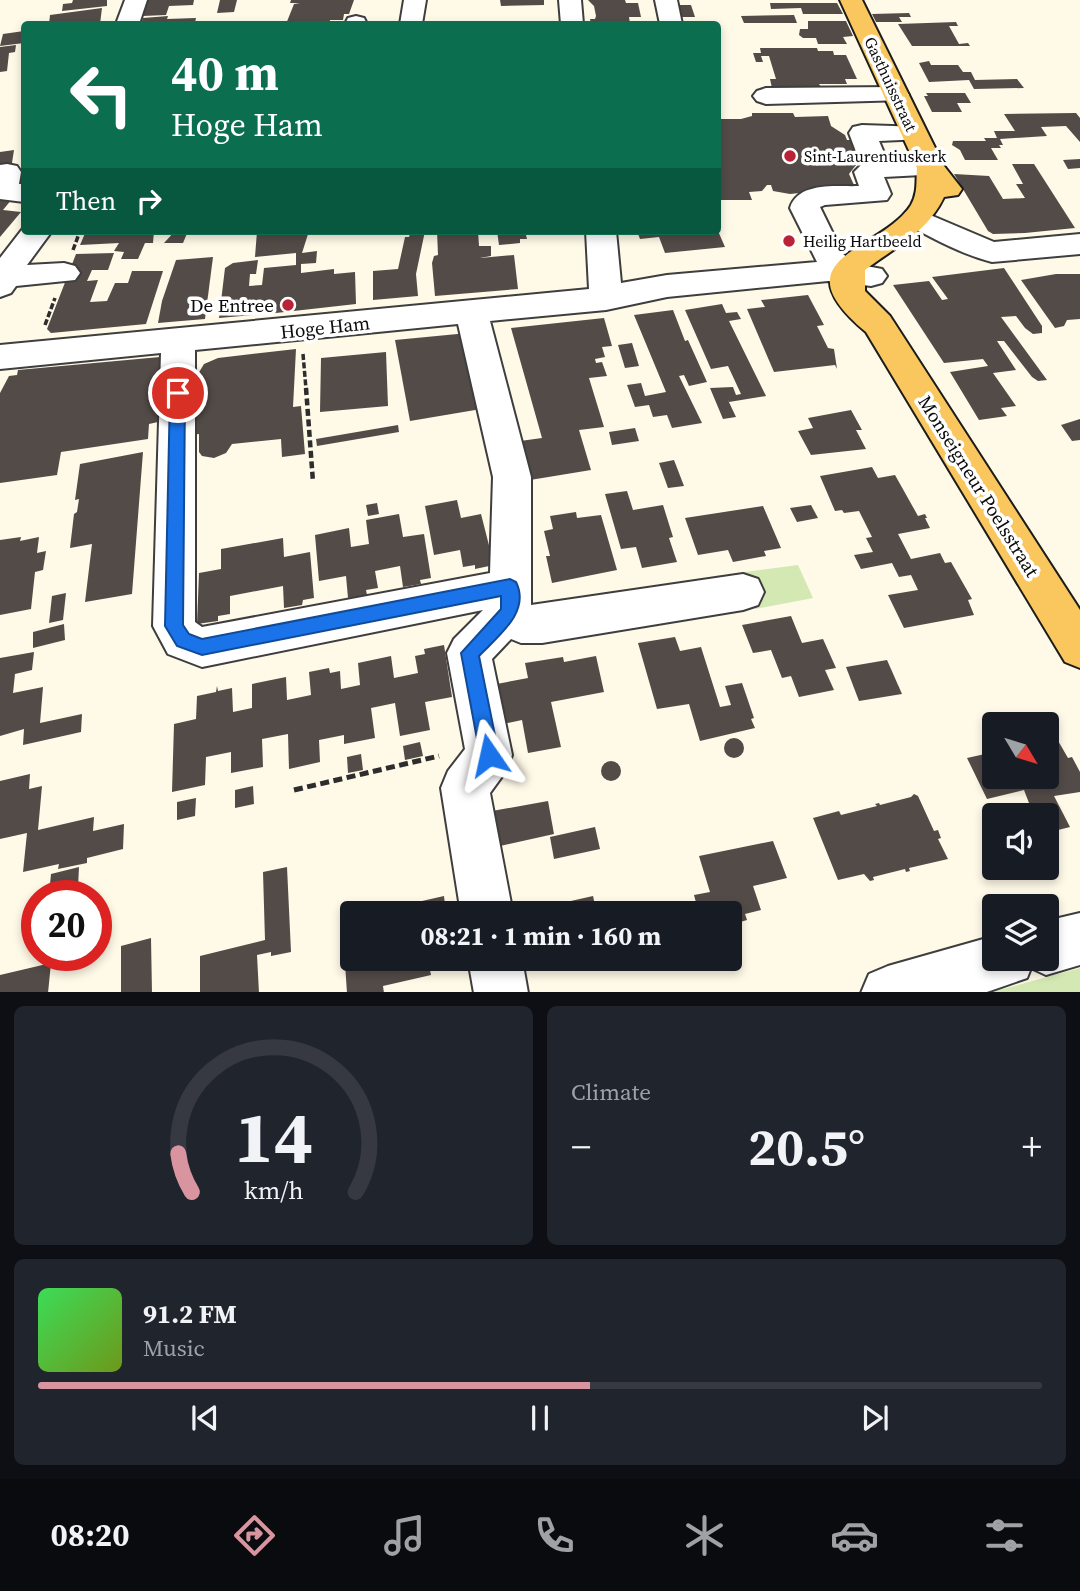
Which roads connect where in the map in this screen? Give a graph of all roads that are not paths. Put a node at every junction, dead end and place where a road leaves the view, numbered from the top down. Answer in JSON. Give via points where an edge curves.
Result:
{"nodes":[{"id":1,"x":136,"y":0,"type":"edge"},
{"id":2,"x":415,"y":0,"type":"edge"},
{"id":3,"x":570,"y":0,"type":"edge"},
{"id":4,"x":666,"y":0,"type":"edge"},
{"id":5,"x":851,"y":0,"type":"edge"},
{"id":6,"x":129,"y":21,"type":"edge"},
{"id":7,"x":412,"y":21,"type":"edge"},
{"id":8,"x":572,"y":21,"type":"edge"},
{"id":9,"x":670,"y":21,"type":"edge"},
{"id":10,"x":896,"y":95,"type":"junction"},
{"id":11,"x":766,"y":96,"type":"dead end"},
{"id":12,"x":914,"y":133,"type":"junction"},
{"id":13,"x":931,"y":168,"type":"junction"},
{"id":14,"x":876,"y":169,"type":"junction"},
{"id":15,"x":0,"y":173,"type":"edge"},
{"id":16,"x":21,"y":193,"type":"edge"},
{"id":17,"x":925,"y":223,"type":"junction"},
{"id":18,"x":34,"y":235,"type":"edge"},
{"id":19,"x":601,"y":235,"type":"edge"},
{"id":20,"x":1080,"y":244,"type":"edge"},
{"id":21,"x":64,"y":273,"type":"dead end"},
{"id":22,"x":859,"y":274,"type":"junction"},
{"id":23,"x":2,"y":281,"type":"edge"},
{"id":24,"x":606,"y":299,"type":"junction"},
{"id":25,"x":472,"y":313,"type":"junction"},
{"id":26,"x":178,"y":342,"type":"junction"},
{"id":27,"x":0,"y":357,"type":"edge"},
{"id":28,"x":743,"y":592,"type":"dead end"},
{"id":29,"x":510,"y":599,"type":"junction"},
{"id":30,"x":1080,"y":648,"type":"edge"},
{"id":31,"x":485,"y":901,"type":"edge"},
{"id":32,"x":1080,"y":939,"type":"edge"},
{"id":33,"x":1059,"y":945,"type":"edge"},
{"id":34,"x":982,"y":966,"type":"edge"},
{"id":35,"x":497,"y":971,"type":"edge"},
{"id":36,"x":500,"y":992,"type":"edge"},
{"id":37,"x":888,"y":992,"type":"edge"}],
"edges":[{"from":1,"to":6,"type":"street"},
{"from":2,"to":7,"type":"street"},
{"from":3,"to":8,"type":"street"},
{"from":4,"to":9,"type":"street"},
{"from":5,"to":10,"type":"main road","name":"Gasthuisstraat"},
{"from":10,"to":11,"type":"street"},
{"from":10,"to":12,"type":"main road","name":"Gasthuisstraat"},
{"from":12,"to":13,"type":"main road","name":"Gasthuisstraat"},
{"from":12,"to":14,"type":"street","via":[[862,133]]},
{"from":13,"to":14,"type":"street"},
{"from":13,"to":17,"type":"main road","name":"Gasthuisstraat","via":[[953,200],[951,211]]},
{"from":14,"to":22,"type":"street","via":[[868,172],[877,194],[818,197],[805,208],[831,260]]},
{"from":15,"to":16,"type":"street","via":[[7,172],[4,191]]},
{"from":17,"to":20,"type":"street","via":[[992,252]]},
{"from":17,"to":22,"type":"main road","via":[[895,253]]},
{"from":18,"to":23,"type":"street"},
{"from":19,"to":24,"type":"street"},
{"from":21,"to":23,"type":"street"},
{"from":22,"to":24,"type":"street","name":"Hoge Ham","via":[[828,271],[667,286]]},
{"from":22,"to":30,"type":"main road","name":"Monseigneur Poelsstraat","via":[[847,288],[852,299],[877,324]]},
{"from":24,"to":25,"type":"street","name":"Hoge Ham"},
{"from":25,"to":26,"type":"street","name":"Hoge Ham"},
{"from":25,"to":29,"type":"street","via":[[512,477]]},
{"from":26,"to":27,"type":"street","name":"Hoge Ham"},
{"from":26,"to":29,"type":"street","via":[[174,626],[183,640],[202,647]]},
{"from":28,"to":29,"type":"street","via":[[542,624],[522,624]]},
{"from":29,"to":31,"type":"street","via":[[470,653],[489,755],[465,788]]},
{"from":32,"to":33,"type":"street"},
{"from":34,"to":37,"type":"street"},
{"from":35,"to":36,"type":"street"}]}
